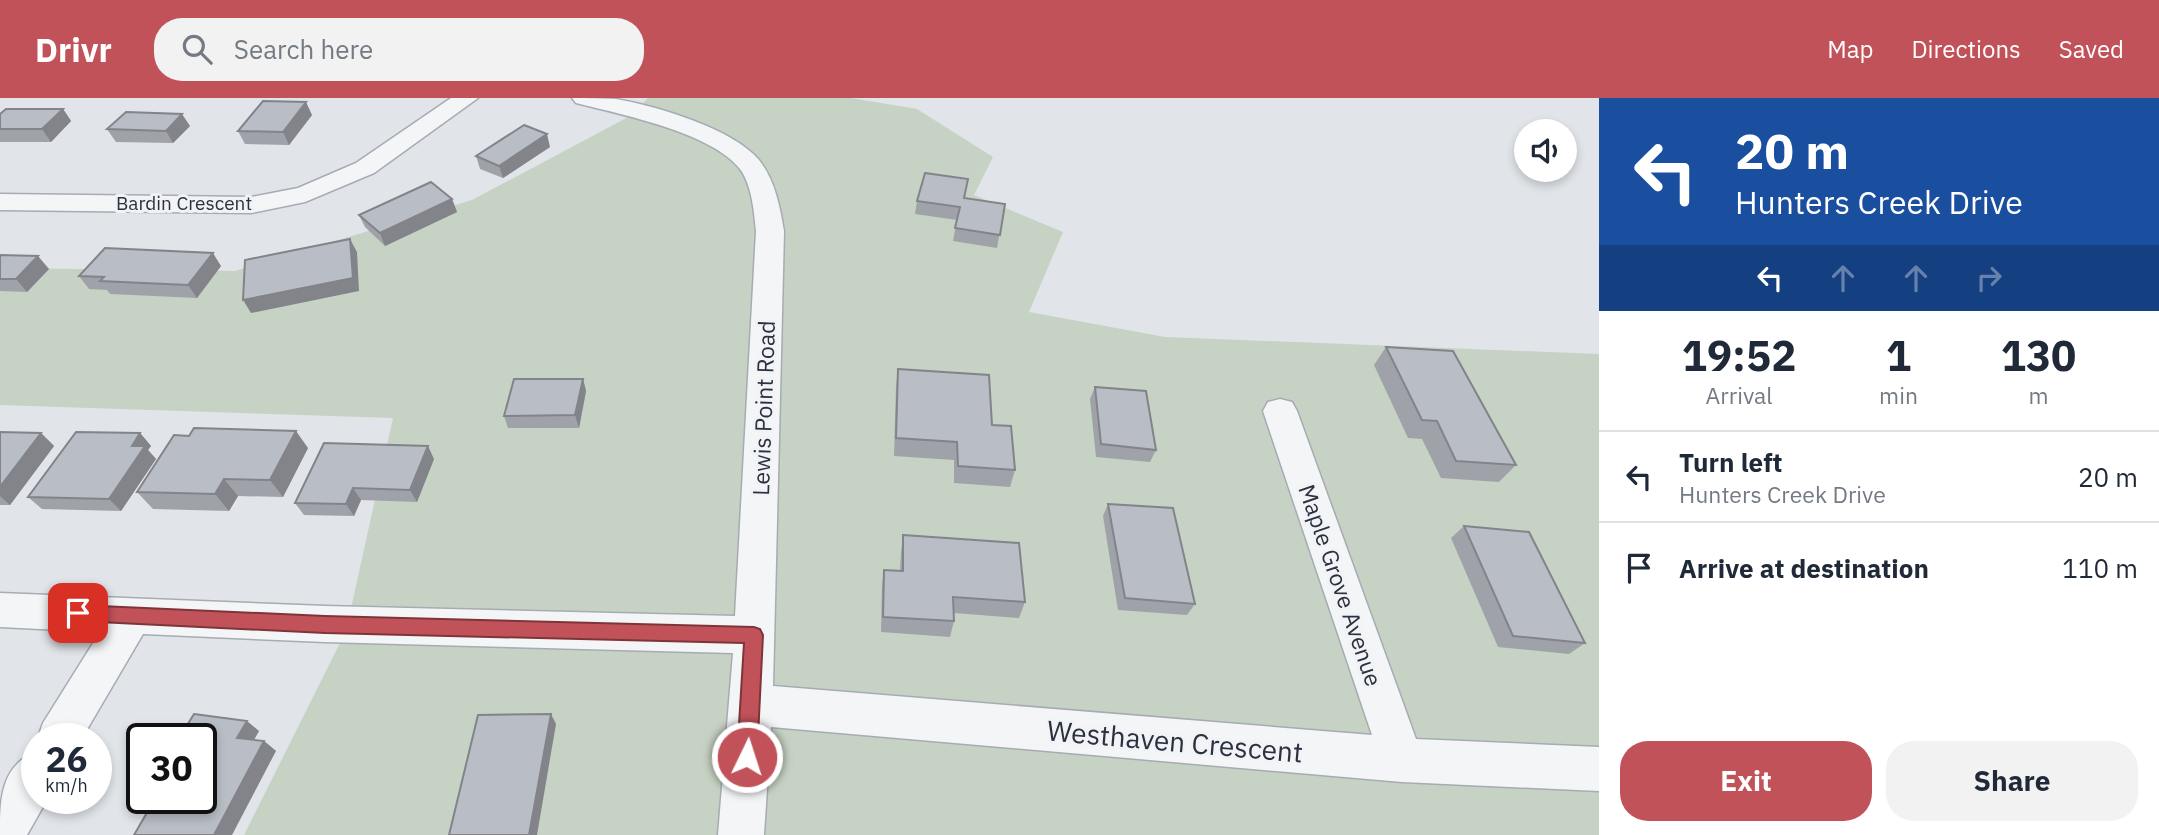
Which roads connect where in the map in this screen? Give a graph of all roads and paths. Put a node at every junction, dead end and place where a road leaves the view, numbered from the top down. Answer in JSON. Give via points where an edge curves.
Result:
{"nodes":[{"id":1,"x":466,"y":98,"type":"edge"},
{"id":2,"x":584,"y":98,"type":"edge"},
{"id":3,"x":621,"y":102,"type":"edge"},
{"id":4,"x":0,"y":202,"type":"edge"},
{"id":5,"x":1280,"y":411,"type":"dead end"},
{"id":6,"x":0,"y":610,"type":"edge"},
{"id":7,"x":133,"y":615,"type":"junction"},
{"id":8,"x":754,"y":635,"type":"junction"},
{"id":9,"x":751,"y":705,"type":"junction"},
{"id":10,"x":67,"y":723,"type":"edge"},
{"id":11,"x":1402,"y":760,"type":"junction"},
{"id":12,"x":1599,"y":769,"type":"edge"},
{"id":13,"x":21,"y":801,"type":"edge"},
{"id":14,"x":1,"y":835,"type":"edge"},
{"id":15,"x":741,"y":835,"type":"edge"}],
"edges":[{"from":1,"to":4,"type":"street","name":"Bardin Crescent","via":[[365,168],[305,194],[251,205]]},
{"from":2,"to":3,"type":"street","name":"Lewis Point Road"},
{"from":3,"to":8,"type":"street","name":"Lewis Point Road","via":[[728,147],[750,165],[767,207],[770,231]]},
{"from":5,"to":11,"type":"street","name":"Maple Grove Avenue"},
{"from":6,"to":7,"type":"street"},
{"from":7,"to":8,"type":"street"},
{"from":7,"to":10,"type":"street"},
{"from":8,"to":9,"type":"street","name":"Lewis Point Road"},
{"from":9,"to":11,"type":"street","name":"Westhaven Crescent"},
{"from":9,"to":15,"type":"street","name":"Lewis Point Road"},
{"from":11,"to":12,"type":"street","name":"Westhaven Crescent"},
{"from":13,"to":14,"type":"street"}]}
